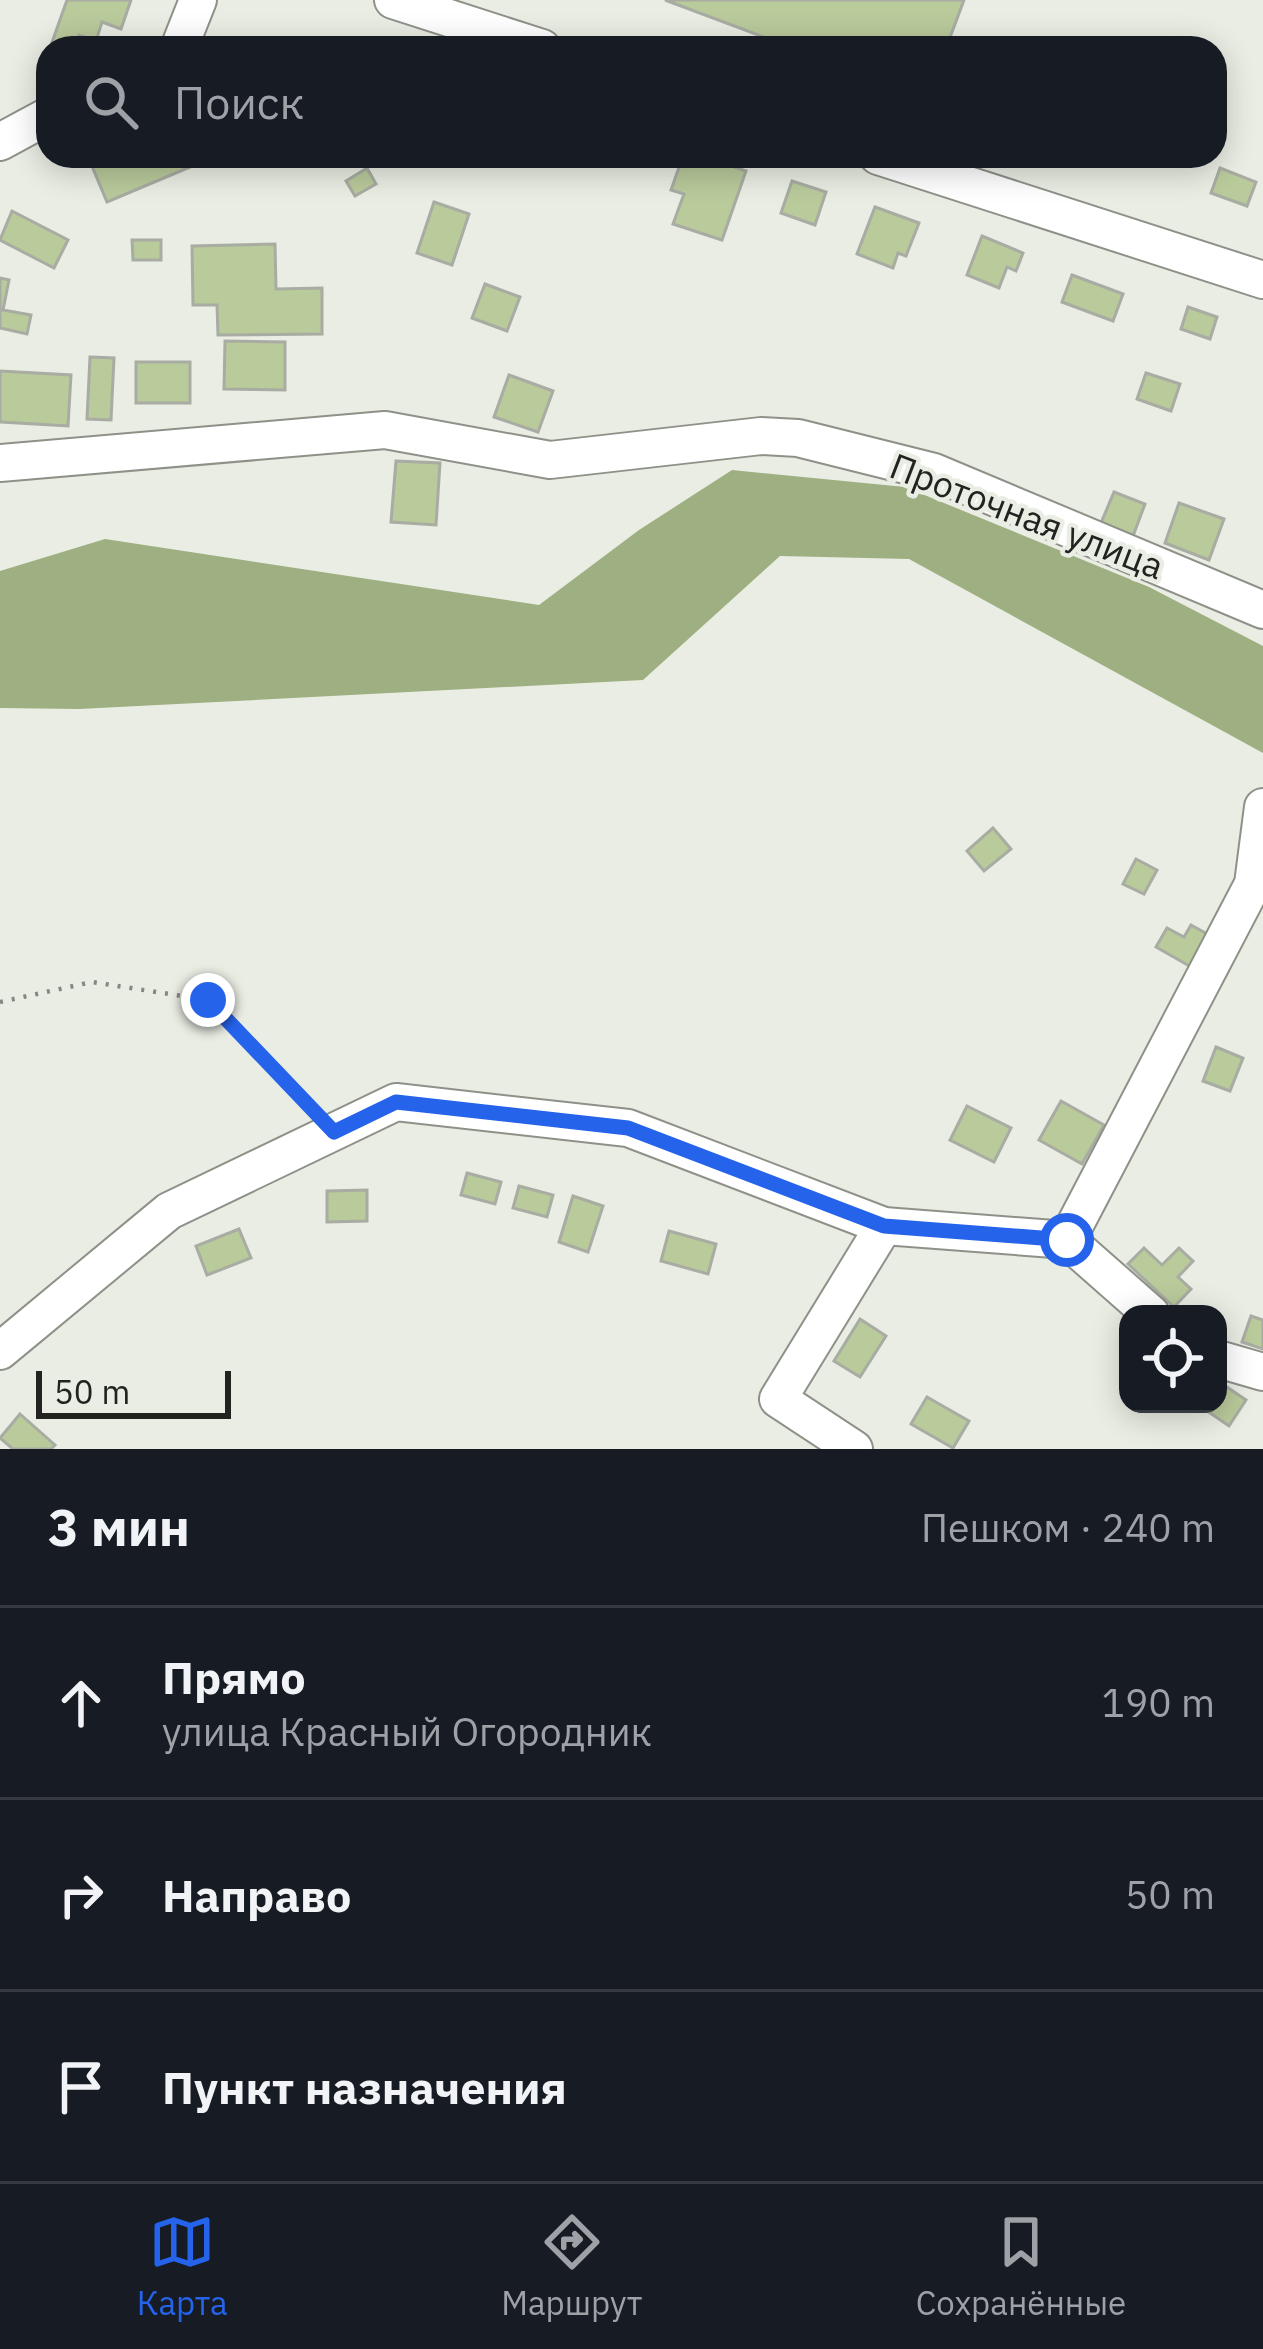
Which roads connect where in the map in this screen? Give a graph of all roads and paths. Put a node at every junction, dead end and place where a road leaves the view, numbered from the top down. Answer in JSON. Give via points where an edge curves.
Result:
{"nodes":[{"id":1,"x":198,"y":0,"type":"edge"},
{"id":2,"x":393,"y":0,"type":"edge"},
{"id":3,"x":184,"y":36,"type":"edge"},
{"id":4,"x":505,"y":36,"type":"edge"},
{"id":5,"x":36,"y":122,"type":"edge"},
{"id":6,"x":0,"y":142,"type":"edge"},
{"id":7,"x":915,"y":168,"type":"edge"},
{"id":8,"x":1263,"y":280,"type":"edge"},
{"id":9,"x":0,"y":463,"type":"edge"},
{"id":10,"x":1263,"y":610,"type":"edge"},
{"id":11,"x":1263,"y":807,"type":"edge"},
{"id":12,"x":0,"y":1003,"type":"edge"},
{"id":13,"x":334,"y":1132,"type":"junction"},
{"id":14,"x":884,"y":1226,"type":"junction"},
{"id":15,"x":1067,"y":1240,"type":"junction"},
{"id":16,"x":1141,"y":1305,"type":"edge"},
{"id":17,"x":0,"y":1351,"type":"edge"},
{"id":18,"x":1227,"y":1362,"type":"edge"},
{"id":19,"x":1263,"y":1372,"type":"edge"},
{"id":20,"x":854,"y":1449,"type":"edge"}],
"edges":[{"from":1,"to":3,"type":"street"},
{"from":2,"to":4,"type":"street"},
{"from":5,"to":6,"type":"street"},
{"from":7,"to":8,"type":"street"},
{"from":9,"to":10,"type":"street","name":"Проточная улица","via":[[385,430],[550,460],[798,438],[934,472]]},
{"from":11,"to":15,"type":"street","via":[[1252,884]]},
{"from":12,"to":13,"type":"path","via":[[92,982],[208,1000]]},
{"from":13,"to":14,"type":"street","via":[[396,1102],[628,1128]]},
{"from":13,"to":17,"type":"street","via":[[169,1210]]},
{"from":14,"to":15,"type":"street"},
{"from":14,"to":20,"type":"street","via":[[778,1400]]},
{"from":15,"to":16,"type":"street"},
{"from":18,"to":19,"type":"street"}]}
